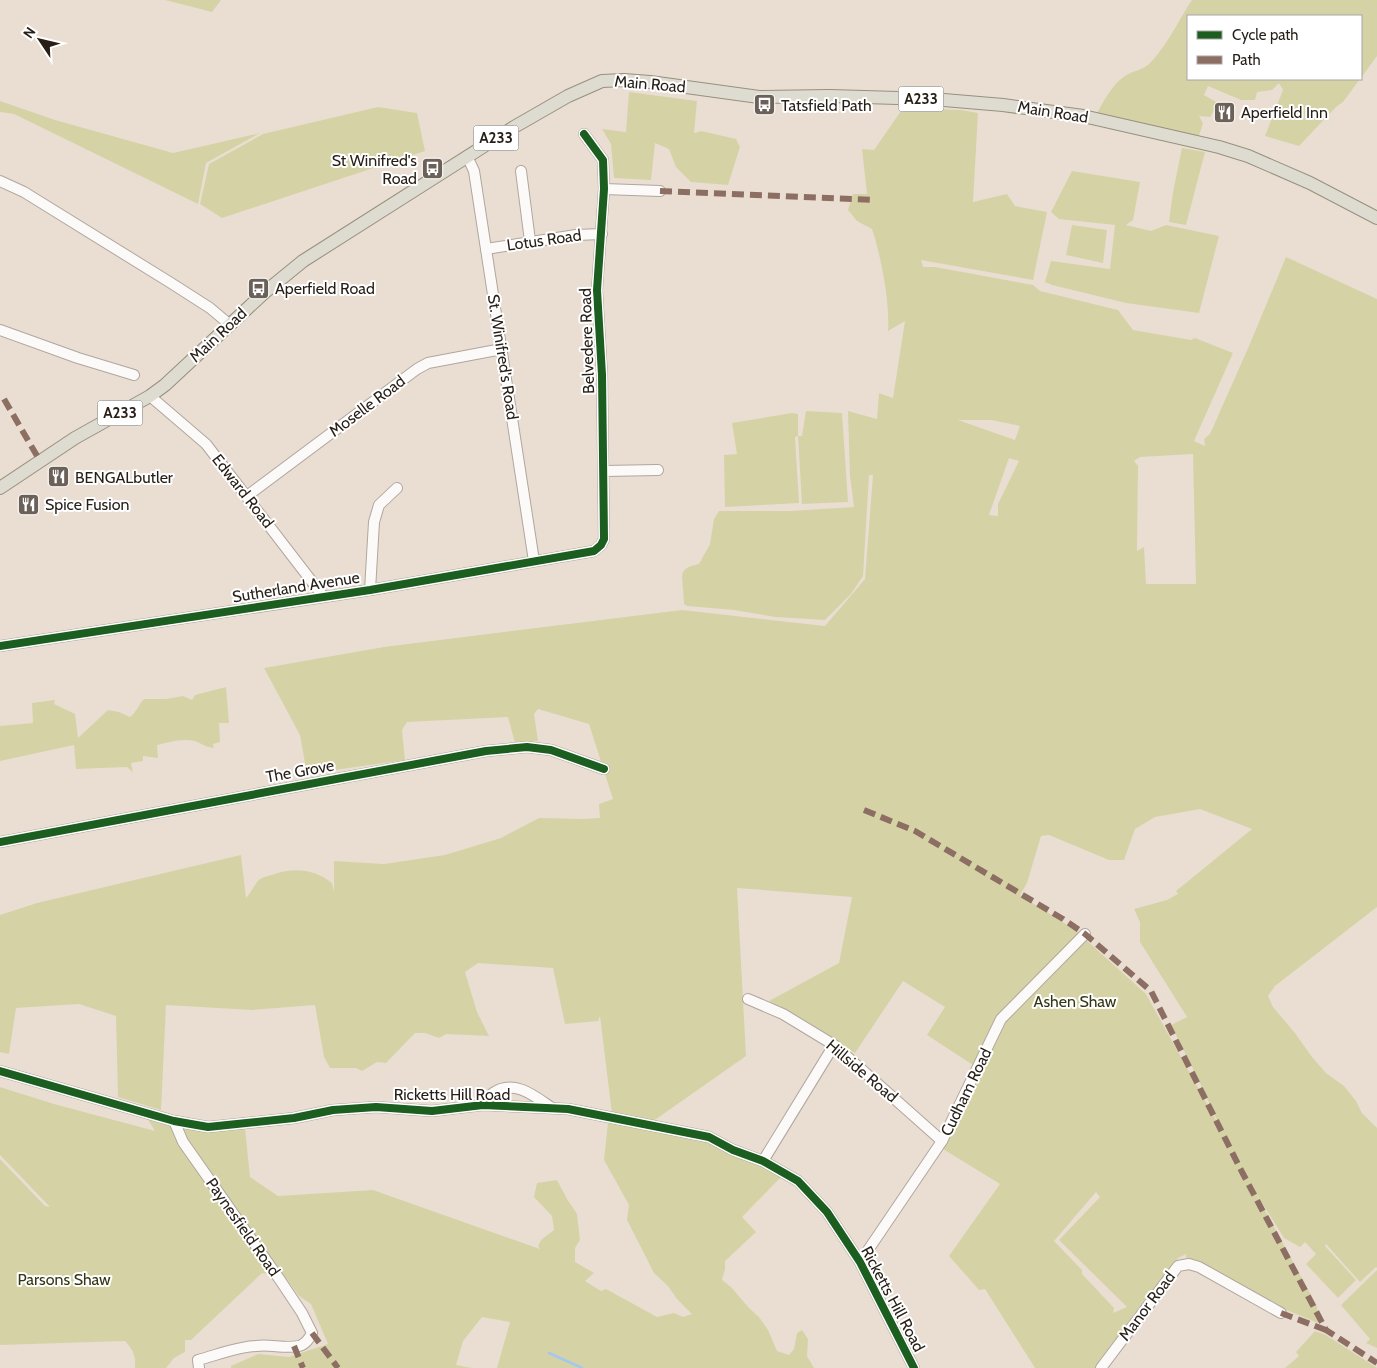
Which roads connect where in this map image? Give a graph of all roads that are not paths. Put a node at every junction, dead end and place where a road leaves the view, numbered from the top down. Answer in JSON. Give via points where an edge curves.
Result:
{"nodes":[{"id":1,"x":584,"y":134,"type":"dead end"},
{"id":2,"x":466,"y":156,"type":"junction"},
{"id":3,"x":521,"y":171,"type":"dead end"},
{"id":4,"x":0,"y":181,"type":"edge"},
{"id":5,"x":604,"y":189,"type":"junction"},
{"id":6,"x":660,"y":191,"type":"dead end"},
{"id":7,"x":1377,"y":218,"type":"edge"},
{"id":8,"x":602,"y":234,"type":"junction"},
{"id":9,"x":530,"y":241,"type":"junction"},
{"id":10,"x":486,"y":249,"type":"junction"},
{"id":11,"x":229,"y":324,"type":"junction"},
{"id":12,"x":0,"y":330,"type":"edge"},
{"id":13,"x":502,"y":349,"type":"junction"},
{"id":14,"x":134,"y":375,"type":"dead end"},
{"id":15,"x":150,"y":396,"type":"junction"},
{"id":16,"x":658,"y":470,"type":"dead end"},
{"id":17,"x":604,"y":471,"type":"junction"},
{"id":18,"x":0,"y":488,"type":"edge"},
{"id":19,"x":398,"y":488,"type":"dead end"},
{"id":20,"x":247,"y":496,"type":"junction"},
{"id":21,"x":594,"y":551,"type":"joint"},
{"id":22,"x":534,"y":561,"type":"junction"},
{"id":23,"x":370,"y":590,"type":"junction"},
{"id":24,"x":323,"y":596,"type":"junction"},
{"id":25,"x":0,"y":646,"type":"edge"},
{"id":26,"x":604,"y":769,"type":"dead end"},
{"id":27,"x":0,"y":842,"type":"edge"},
{"id":28,"x":1084,"y":934,"type":"dead end"},
{"id":29,"x":748,"y":999,"type":"dead end"},
{"id":30,"x":834,"y":1045,"type":"junction"},
{"id":31,"x":0,"y":1071,"type":"edge"},
{"id":32,"x":483,"y":1105,"type":"junction"},
{"id":33,"x":554,"y":1109,"type":"junction"},
{"id":34,"x":174,"y":1121,"type":"junction"},
{"id":35,"x":942,"y":1141,"type":"junction"},
{"id":36,"x":763,"y":1161,"type":"junction"},
{"id":37,"x":860,"y":1262,"type":"junction"},
{"id":38,"x":1281,"y":1313,"type":"dead end"},
{"id":39,"x":199,"y":1368,"type":"edge"},
{"id":40,"x":914,"y":1368,"type":"edge"},
{"id":41,"x":1101,"y":1368,"type":"edge"}],
"edges":[{"from":1,"to":5,"type":"street","name":"Belvedere Road","via":[[603,160]]},
{"from":2,"to":7,"type":"main road","name":"Main Road","number":"A233","via":[[568,96],[591,85],[614,80],[759,97],[932,100],[1044,110],[1093,118],[1219,147],[1248,156]]},
{"from":2,"to":10,"type":"street","name":"St. Winifred's Road","via":[[474,171]]},
{"from":2,"to":11,"type":"main road","name":"Main Road","number":"A233","via":[[304,262]]},
{"from":3,"to":9,"type":"street"},
{"from":4,"to":11,"type":"street","via":[[24,192],[171,282]]},
{"from":5,"to":6,"type":"street"},
{"from":5,"to":8,"type":"street","name":"Belvedere Road"},
{"from":8,"to":9,"type":"street","name":"Lotus Road"},
{"from":8,"to":17,"type":"street","name":"Belvedere Road","via":[[597,290]]},
{"from":9,"to":10,"type":"street","name":"Lotus Road"},
{"from":10,"to":13,"type":"street","name":"St. Winifred's Road"},
{"from":11,"to":15,"type":"main road","name":"Main Road","number":"A233"},
{"from":12,"to":14,"type":"street"},
{"from":13,"to":20,"type":"street","name":"Moselle Road","via":[[417,369]]},
{"from":13,"to":22,"type":"street","name":"St. Winifred's Road"},
{"from":15,"to":18,"type":"main road","name":"Main Road","number":"A233","via":[[75,438]]},
{"from":15,"to":20,"type":"street","name":"Edward Road","via":[[206,444]]},
{"from":16,"to":17,"type":"street"},
{"from":17,"to":21,"type":"street","name":"Belvedere Road","via":[[604,539]]},
{"from":19,"to":23,"type":"street","via":[[379,505],[374,522]]},
{"from":20,"to":24,"type":"street","name":"Edward Road"},
{"from":21,"to":22,"type":"street","name":"Sutherland Avenue"},
{"from":22,"to":23,"type":"street","name":"Sutherland Avenue"},
{"from":23,"to":24,"type":"street","name":"Sutherland Avenue"},
{"from":24,"to":25,"type":"street","name":"Sutherland Avenue"},
{"from":26,"to":27,"type":"street","name":"The Grove","via":[[552,750],[527,747],[486,751]]},
{"from":28,"to":35,"type":"street","name":"Cudham Road","via":[[1001,1019]]},
{"from":29,"to":30,"type":"street","name":"Hillside Road","via":[[783,1014]]},
{"from":30,"to":35,"type":"street","name":"Hillside Road"},
{"from":30,"to":36,"type":"street"},
{"from":31,"to":34,"type":"street","name":"Ricketts Hill Road"},
{"from":32,"to":33,"type":"street","name":"Ricketts Hill Road"},
{"from":32,"to":33,"type":"street","via":[[494,1093],[507,1088],[525,1090]]},
{"from":32,"to":34,"type":"street","name":"Ricketts Hill Road","via":[[432,1111],[376,1107],[332,1110],[294,1118],[208,1127]]},
{"from":33,"to":36,"type":"street","name":"Ricketts Hill Road","via":[[709,1137]]},
{"from":34,"to":39,"type":"street","name":"Paynesfield Road","via":[[183,1142],[280,1280],[312,1333],[309,1340],[300,1346],[245,1347],[198,1360]]},
{"from":35,"to":37,"type":"street","name":"Cudham Road"},
{"from":36,"to":37,"type":"street","name":"Ricketts Hill Road","via":[[798,1181],[827,1212]]},
{"from":37,"to":40,"type":"street","name":"Ricketts Hill Road"},
{"from":38,"to":41,"type":"street","name":"Manor Road","via":[[1198,1267],[1189,1264],[1178,1266]]}]}
